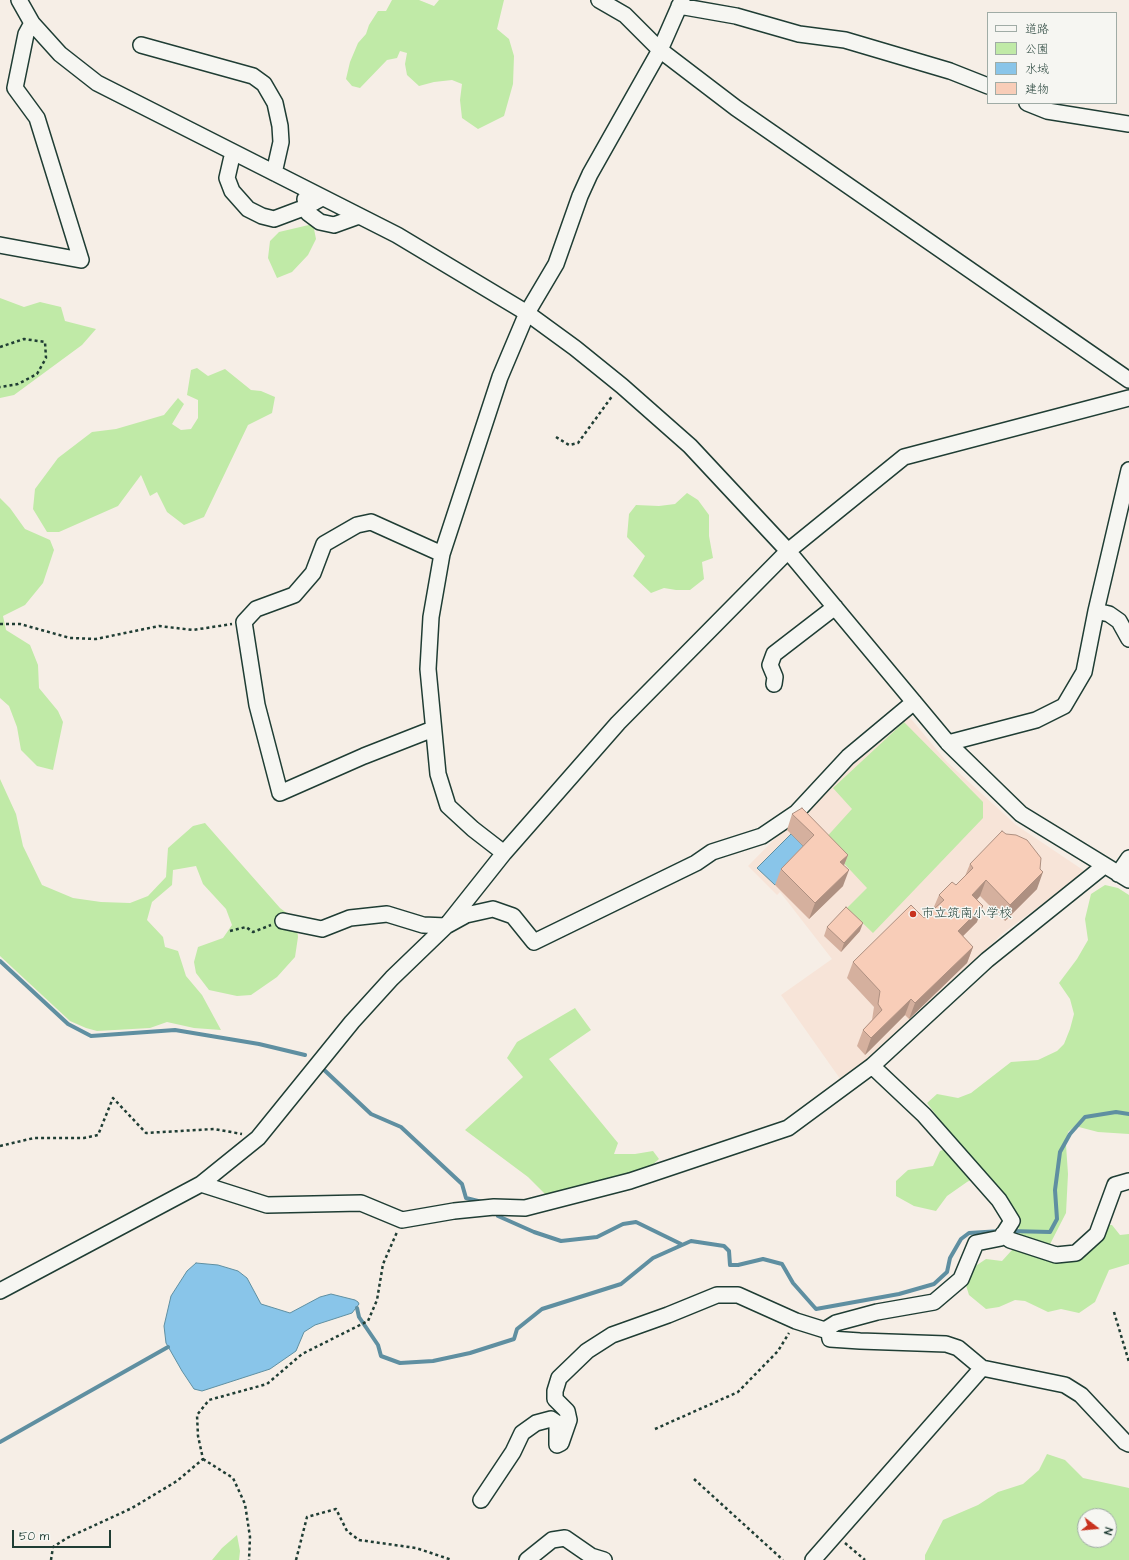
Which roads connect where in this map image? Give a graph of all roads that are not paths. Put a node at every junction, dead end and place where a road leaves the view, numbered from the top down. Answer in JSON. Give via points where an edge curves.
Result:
{"nodes":[{"id":1,"x":19,"y":0,"type":"edge"},
{"id":2,"x":599,"y":0,"type":"edge"},
{"id":3,"x":680,"y":3,"type":"edge"},
{"id":4,"x":32,"y":23,"type":"junction"},
{"id":5,"x":141,"y":45,"type":"dead end"},
{"id":6,"x":660,"y":50,"type":"junction"},
{"id":7,"x":987,"y":86,"type":"edge"},
{"id":8,"x":1030,"y":104,"type":"edge"},
{"id":9,"x":1129,"y":124,"type":"edge"},
{"id":10,"x":234,"y":152,"type":"junction"},
{"id":11,"x":274,"y":173,"type":"junction"},
{"id":12,"x":304,"y":188,"type":"junction"},
{"id":13,"x":322,"y":198,"type":"junction"},
{"id":14,"x":306,"y":207,"type":"junction"},
{"id":15,"x":359,"y":216,"type":"junction"},
{"id":16,"x":0,"y":245,"type":"edge"},
{"id":17,"x":526,"y":313,"type":"junction"},
{"id":18,"x":1129,"y":380,"type":"edge"},
{"id":19,"x":1129,"y":398,"type":"edge"},
{"id":20,"x":1129,"y":470,"type":"edge"},
{"id":21,"x":788,"y":551,"type":"junction"},
{"id":22,"x":442,"y":554,"type":"junction"},
{"id":23,"x":835,"y":607,"type":"junction"},
{"id":24,"x":1096,"y":611,"type":"junction"},
{"id":25,"x":1129,"y":639,"type":"edge"},
{"id":26,"x":774,"y":684,"type":"dead end"},
{"id":27,"x":914,"y":702,"type":"junction"},
{"id":28,"x":433,"y":729,"type":"junction"},
{"id":29,"x":948,"y":743,"type":"junction"},
{"id":30,"x":504,"y":853,"type":"junction"},
{"id":31,"x":1129,"y":858,"type":"edge"},
{"id":32,"x":1104,"y":866,"type":"junction"},
{"id":33,"x":1123,"y":877,"type":"edge"},
{"id":34,"x":283,"y":921,"type":"road end"},
{"id":35,"x":446,"y":926,"type":"junction"},
{"id":36,"x":872,"y":1066,"type":"junction"},
{"id":37,"x":1129,"y":1181,"type":"edge"},
{"id":38,"x":200,"y":1184,"type":"junction"},
{"id":39,"x":1003,"y":1234,"type":"junction"},
{"id":40,"x":0,"y":1291,"type":"edge"},
{"id":41,"x":828,"y":1331,"type":"junction"},
{"id":42,"x":982,"y":1368,"type":"junction"},
{"id":43,"x":1129,"y":1444,"type":"edge"},
{"id":44,"x":481,"y":1500,"type":"dead end"},
{"id":45,"x":527,"y":1560,"type":"edge"},
{"id":46,"x":604,"y":1560,"type":"edge"},
{"id":47,"x":813,"y":1560,"type":"edge"}],
"edges":[{"from":1,"to":4,"type":"street"},
{"from":2,"to":6,"type":"street","via":[[625,15]]},
{"from":3,"to":6,"type":"street"},
{"from":3,"to":7,"type":"street","via":[[799,34],[845,40],[950,70]]},
{"from":4,"to":10,"type":"street","via":[[60,54],[97,83]]},
{"from":4,"to":16,"type":"street","via":[[26,34],[15,88],[37,118],[81,260]]},
{"from":5,"to":11,"type":"street","via":[[253,76],[264,84],[275,103],[280,126],[281,142]]},
{"from":6,"to":17,"type":"street","via":[[590,174],[556,264]]},
{"from":6,"to":18,"type":"street","via":[[736,108]]},
{"from":8,"to":9,"type":"street","via":[[1048,111]]},
{"from":10,"to":11,"type":"street"},
{"from":10,"to":14,"type":"street","via":[[227,178],[232,191],[248,209],[274,219]]},
{"from":11,"to":12,"type":"street"},
{"from":12,"to":13,"type":"street"},
{"from":12,"to":14,"type":"street"},
{"from":13,"to":14,"type":"street"},
{"from":13,"to":15,"type":"street"},
{"from":14,"to":15,"type":"street","via":[[314,219],[334,225]]},
{"from":15,"to":17,"type":"street","via":[[397,235]]},
{"from":17,"to":21,"type":"street","via":[[622,386],[690,446]]},
{"from":17,"to":22,"type":"street","via":[[500,377]]},
{"from":19,"to":21,"type":"street","via":[[904,457]]},
{"from":20,"to":24,"type":"street"},
{"from":21,"to":23,"type":"street"},
{"from":21,"to":30,"type":"street","via":[[618,723]]},
{"from":22,"to":28,"type":"street","via":[[431,616],[428,669]]},
{"from":22,"to":28,"type":"street","via":[[371,522],[357,525],[324,544],[313,573],[294,595],[256,609],[244,622],[257,705],[280,793]]},
{"from":23,"to":26,"type":"street","via":[[774,654],[770,665],[775,676]]},
{"from":23,"to":27,"type":"street"},
{"from":24,"to":25,"type":"street","via":[[1109,614],[1119,621]]},
{"from":24,"to":29,"type":"street","via":[[1084,672],[1064,706],[1036,720]]},
{"from":27,"to":29,"type":"street"},
{"from":27,"to":35,"type":"street","via":[[848,756],[796,813],[762,836],[712,852],[696,863],[534,942],[513,916],[493,909],[466,915]]},
{"from":28,"to":30,"type":"street","via":[[438,774],[448,806]]},
{"from":29,"to":32,"type":"street","via":[[1021,814]]},
{"from":30,"to":35,"type":"street"},
{"from":31,"to":33,"type":"street"},
{"from":32,"to":33,"type":"street"},
{"from":32,"to":36,"type":"street","via":[[987,960]]},
{"from":34,"to":35,"type":"street","via":[[322,929],[350,918],[387,914],[423,925]]},
{"from":35,"to":38,"type":"street","via":[[392,978],[352,1022],[258,1138]]},
{"from":36,"to":38,"type":"street","via":[[788,1128],[630,1181],[525,1208],[494,1207],[402,1220],[361,1203],[267,1205]]},
{"from":36,"to":39,"type":"street","via":[[924,1115],[999,1200],[1012,1221]]},
{"from":37,"to":39,"type":"street","via":[[1115,1185],[1097,1234],[1076,1253],[1056,1255],[1010,1240]]},
{"from":38,"to":40,"type":"street"},
{"from":39,"to":41,"type":"street","via":[[1000,1238],[976,1243],[961,1279],[934,1302],[876,1312],[836,1323],[828,1328]]},
{"from":41,"to":42,"type":"street","via":[[830,1339],[946,1344],[958,1348]]},
{"from":41,"to":44,"type":"street","via":[[796,1321],[738,1295],[717,1295],[612,1335],[587,1351],[559,1378],[555,1399],[567,1411],[569,1420],[561,1443],[557,1445],[557,1423],[551,1419],[536,1423],[522,1433],[513,1452]]},
{"from":42,"to":43,"type":"street","via":[[1065,1385],[1081,1395],[1124,1442]]},
{"from":42,"to":47,"type":"street"},
{"from":45,"to":46,"type":"street","via":[[552,1540],[565,1538],[591,1556]]}]}
